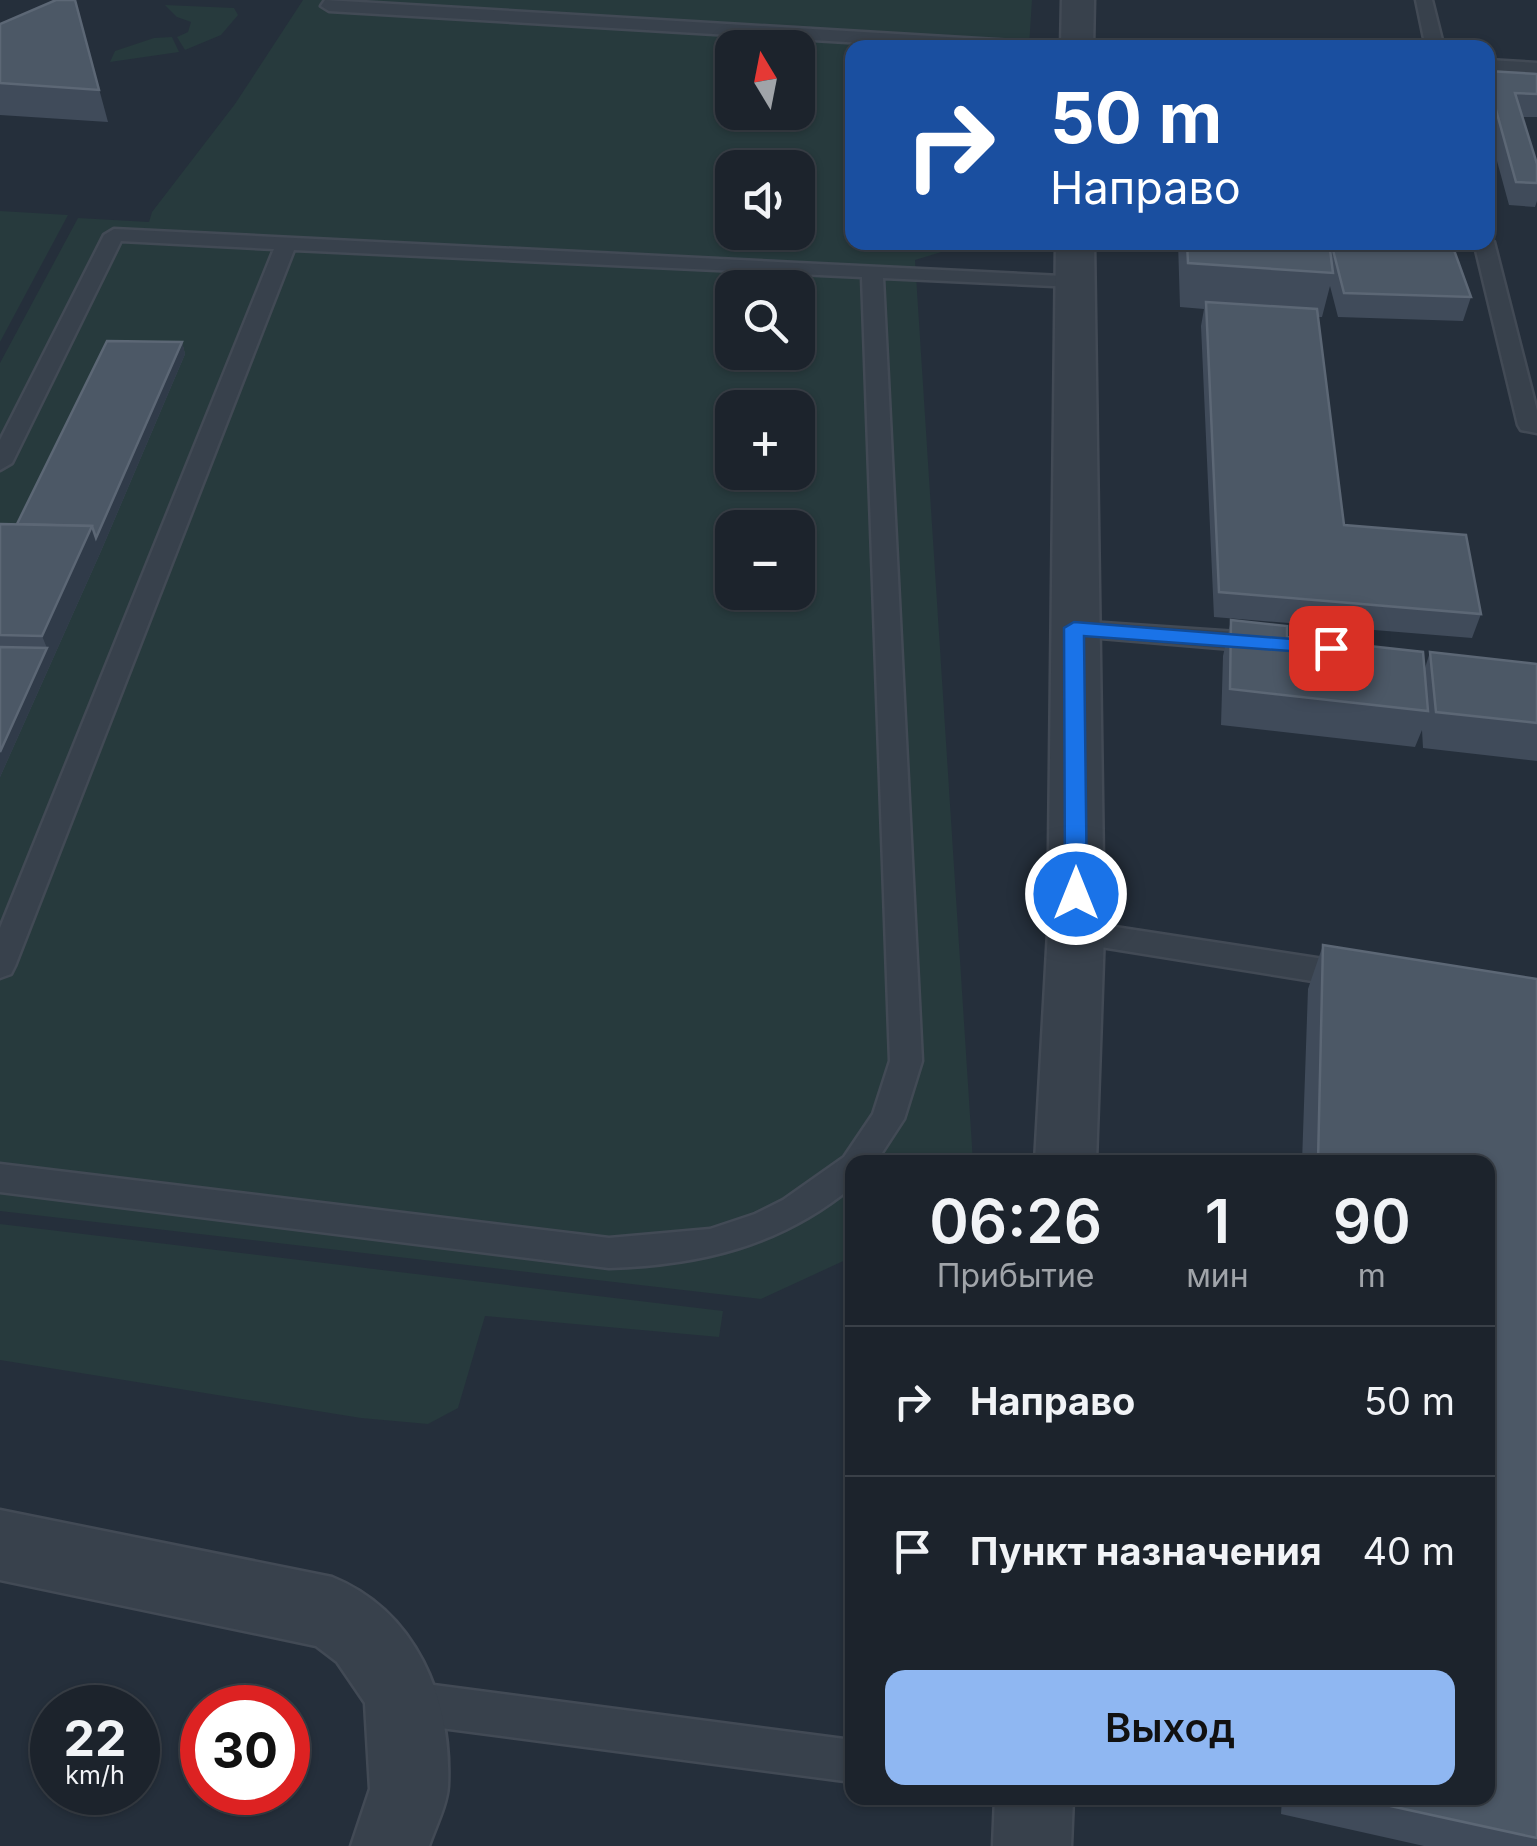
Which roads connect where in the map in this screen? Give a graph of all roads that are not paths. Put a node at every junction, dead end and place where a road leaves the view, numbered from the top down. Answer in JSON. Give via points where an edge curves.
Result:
{"nodes":[{"id":1,"x":333,"y":0,"type":"edge"},
{"id":2,"x":1078,"y":0,"type":"edge"},
{"id":3,"x":1424,"y":0,"type":"edge"},
{"id":4,"x":909,"y":40,"type":"edge"},
{"id":5,"x":1076,"y":40,"type":"edge"},
{"id":6,"x":1433,"y":40,"type":"edge"},
{"id":7,"x":1495,"y":65,"type":"edge"},
{"id":8,"x":1537,"y":68,"type":"edge"},
{"id":9,"x":286,"y":243,"type":"junction"},
{"id":10,"x":1486,"y":250,"type":"edge"},
{"id":11,"x":1075,"y":262,"type":"edge"},
{"id":12,"x":872,"y":271,"type":"junction"},
{"id":13,"x":1537,"y":426,"type":"edge"},
{"id":14,"x":0,"y":463,"type":"edge"},
{"id":15,"x":1074,"y":628,"type":"junction"},
{"id":16,"x":1293,"y":645,"type":"edge"},
{"id":17,"x":1076,"y":932,"type":"junction"},
{"id":18,"x":0,"y":966,"type":"edge"},
{"id":19,"x":1381,"y":980,"type":"edge"},
{"id":20,"x":863,"y":1155,"type":"edge"},
{"id":21,"x":1066,"y":1155,"type":"edge"},
{"id":22,"x":845,"y":1174,"type":"edge"},
{"id":23,"x":0,"y":1178,"type":"edge"},
{"id":24,"x":0,"y":1545,"type":"edge"},
{"id":25,"x":402,"y":1702,"type":"junction"},
{"id":26,"x":845,"y":1760,"type":"edge"},
{"id":27,"x":1034,"y":1805,"type":"edge"},
{"id":28,"x":390,"y":1846,"type":"edge"},
{"id":29,"x":1032,"y":1846,"type":"edge"}],
"edges":[{"from":1,"to":4,"type":"lane","via":[[329,6]]},
{"from":2,"to":5,"type":"street"},
{"from":3,"to":6,"type":"lane"},
{"from":7,"to":8,"type":"lane"},
{"from":9,"to":12,"type":"lane"},
{"from":9,"to":14,"type":"lane","via":[[114,235]]},
{"from":9,"to":18,"type":"lane"},
{"from":10,"to":13,"type":"lane","via":[[1529,425]]},
{"from":11,"to":12,"type":"lane"},
{"from":11,"to":15,"type":"street"},
{"from":12,"to":20,"type":"lane","via":[[906,1061],[888,1118]]},
{"from":15,"to":16,"type":"lane"},
{"from":15,"to":17,"type":"street"},
{"from":17,"to":19,"type":"lane"},
{"from":17,"to":21,"type":"street"},
{"from":22,"to":23,"type":"lane","via":[[812,1203],[743,1237],[672,1252],[608,1253]]},
{"from":24,"to":25,"type":"street","via":[[332,1613],[372,1647]]},
{"from":25,"to":26,"type":"lane"},
{"from":25,"to":28,"type":"street","via":[[409,1789]]},
{"from":27,"to":29,"type":"street"}]}
